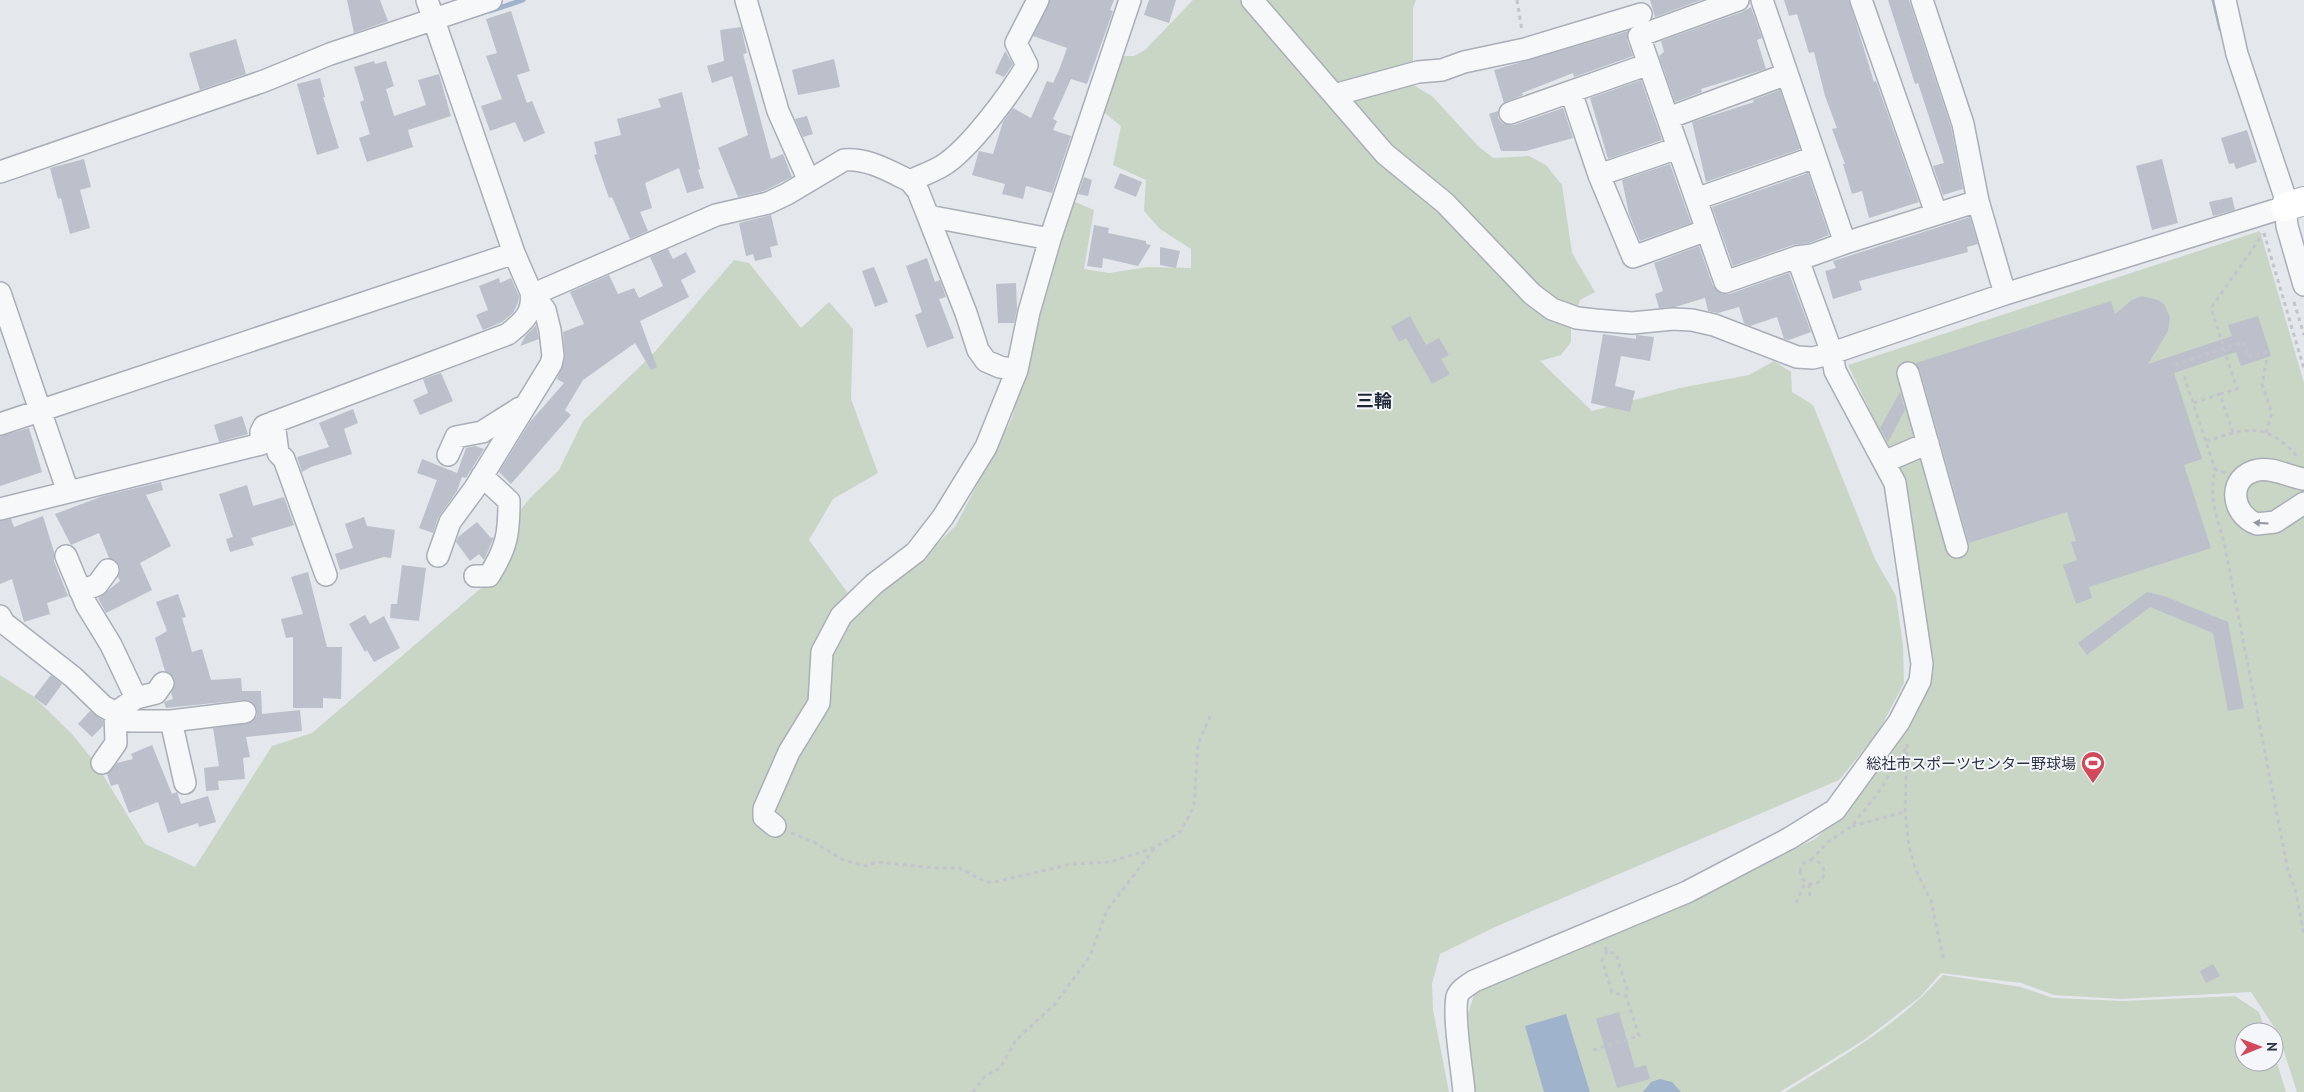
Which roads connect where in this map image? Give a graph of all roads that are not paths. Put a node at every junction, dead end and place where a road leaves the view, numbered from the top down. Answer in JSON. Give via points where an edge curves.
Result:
{"nodes":[{"id":1,"x":491,"y":0,"type":"edge"},
{"id":2,"x":746,"y":0,"type":"edge"},
{"id":3,"x":1038,"y":0,"type":"edge"},
{"id":4,"x":1130,"y":0,"type":"edge"},
{"id":5,"x":1252,"y":0,"type":"edge"},
{"id":6,"x":1738,"y":0,"type":"edge"},
{"id":7,"x":1762,"y":0,"type":"edge"},
{"id":8,"x":1860,"y":0,"type":"edge"},
{"id":9,"x":1922,"y":0,"type":"edge"},
{"id":10,"x":2224,"y":0,"type":"edge"},
{"id":11,"x":1642,"y":16,"type":"edge"},
{"id":12,"x":433,"y":19,"type":"edge"},
{"id":13,"x":1649,"y":64,"type":"junction"},
{"id":14,"x":1787,"y":74,"type":"junction"},
{"id":15,"x":1571,"y":92,"type":"junction"},
{"id":16,"x":1334,"y":95,"type":"junction"},
{"id":17,"x":1510,"y":113,"type":"dead end"},
{"id":18,"x":1668,"y":118,"type":"junction"},
{"id":19,"x":1678,"y":148,"type":"junction"},
{"id":20,"x":1815,"y":157,"type":"junction"},
{"id":21,"x":0,"y":172,"type":"edge"},
{"id":22,"x":1599,"y":175,"type":"junction"},
{"id":23,"x":809,"y":181,"type":"junction"},
{"id":24,"x":910,"y":181,"type":"junction"},
{"id":25,"x":1696,"y":199,"type":"junction"},
{"id":26,"x":1978,"y":201,"type":"junction"},
{"id":27,"x":2294,"y":204,"type":"edge"},
{"id":28,"x":1936,"y":214,"type":"junction"},
{"id":29,"x":928,"y":216,"type":"junction"},
{"id":30,"x":1707,"y":230,"type":"junction"},
{"id":31,"x":1050,"y":240,"type":"junction"},
{"id":32,"x":1845,"y":243,"type":"junction"},
{"id":33,"x":514,"y":253,"type":"junction"},
{"id":34,"x":1797,"y":256,"type":"junction"},
{"id":35,"x":2304,"y":285,"type":"edge"},
{"id":36,"x":531,"y":292,"type":"junction"},
{"id":37,"x":0,"y":293,"type":"edge"},
{"id":38,"x":2005,"y":294,"type":"junction"},
{"id":39,"x":1832,"y":353,"type":"junction"},
{"id":40,"x":986,"y":361,"type":"junction"},
{"id":41,"x":1017,"y":370,"type":"junction"},
{"id":42,"x":1908,"y":373,"type":"dead end"},
{"id":43,"x":1005,"y":403,"type":"junction"},
{"id":44,"x":525,"y":405,"type":"junction"},
{"id":45,"x":40,"y":410,"type":"junction"},
{"id":46,"x":274,"y":422,"type":"junction"},
{"id":47,"x":0,"y":424,"type":"edge"},
{"id":48,"x":1928,"y":442,"type":"junction"},
{"id":49,"x":448,"y":455,"type":"dead end"},
{"id":50,"x":1884,"y":462,"type":"junction"},
{"id":51,"x":2302,"y":469,"type":"edge"},
{"id":52,"x":482,"y":476,"type":"junction"},
{"id":53,"x":68,"y":492,"type":"junction"},
{"id":54,"x":2304,"y":503,"type":"edge"},
{"id":55,"x":0,"y":509,"type":"edge"},
{"id":56,"x":1957,"y":547,"type":"dead end"},
{"id":57,"x":66,"y":556,"type":"dead end"},
{"id":58,"x":438,"y":556,"type":"dead end"},
{"id":59,"x":108,"y":570,"type":"dead end"},
{"id":60,"x":326,"y":575,"type":"dead end"},
{"id":61,"x":476,"y":576,"type":"dead end"},
{"id":62,"x":80,"y":590,"type":"junction"},
{"id":63,"x":0,"y":616,"type":"edge"},
{"id":64,"x":163,"y":683,"type":"dead end"},
{"id":65,"x":136,"y":698,"type":"junction"},
{"id":66,"x":245,"y":712,"type":"dead end"},
{"id":67,"x":114,"y":713,"type":"junction"},
{"id":68,"x":171,"y":720,"type":"junction"},
{"id":69,"x":102,"y":763,"type":"dead end"},
{"id":70,"x":185,"y":783,"type":"dead end"},
{"id":71,"x":775,"y":826,"type":"road end"},
{"id":72,"x":1464,"y":1092,"type":"edge"}],
"edges":[{"from":1,"to":12,"type":"street"},
{"from":2,"to":23,"type":"street","via":[[778,111]]},
{"from":3,"to":24,"type":"street","via":[[1016,43],[1027,65],[1018,80],[963,150],[942,166]]},
{"from":4,"to":31,"type":"street"},
{"from":5,"to":16,"type":"street"},
{"from":6,"to":11,"type":"street"},
{"from":7,"to":14,"type":"street"},
{"from":8,"to":28,"type":"street"},
{"from":9,"to":26,"type":"street","via":[[1963,124]]},
{"from":10,"to":27,"type":"street","via":[[2237,54],[2284,194]]},
{"from":11,"to":13,"type":"street","via":[[1639,36]]},
{"from":11,"to":16,"type":"street","via":[[1525,49],[1442,70],[1418,72]]},
{"from":12,"to":21,"type":"street","via":[[330,54],[264,82]]},
{"from":12,"to":33,"type":"street"},
{"from":13,"to":15,"type":"street"},
{"from":13,"to":18,"type":"street"},
{"from":14,"to":18,"type":"street"},
{"from":14,"to":20,"type":"street"},
{"from":15,"to":17,"type":"street"},
{"from":15,"to":22,"type":"street"},
{"from":16,"to":39,"type":"street","via":[[1385,154],[1445,203],[1532,294],[1552,309],[1577,318],[1604,321],[1692,320],[1714,325],[1797,357],[1813,358]]},
{"from":18,"to":19,"type":"street"},
{"from":19,"to":22,"type":"street"},
{"from":19,"to":25,"type":"street"},
{"from":20,"to":25,"type":"street"},
{"from":20,"to":32,"type":"street"},
{"from":22,"to":30,"type":"street","via":[[1633,257]]},
{"from":23,"to":24,"type":"street","via":[[844,160],[855,159]]},
{"from":23,"to":36,"type":"street","via":[[768,203],[716,215],[541,291]]},
{"from":24,"to":29,"type":"street","via":[[918,191]]},
{"from":25,"to":30,"type":"street"},
{"from":26,"to":28,"type":"street"},
{"from":26,"to":38,"type":"street"},
{"from":27,"to":35,"type":"street","via":[[2286,226]]},
{"from":27,"to":38,"type":"street"},
{"from":28,"to":32,"type":"street"},
{"from":29,"to":31,"type":"street"},
{"from":29,"to":40,"type":"street","via":[[978,350]]},
{"from":30,"to":34,"type":"street","via":[[1725,282]]},
{"from":31,"to":41,"type":"street","via":[[1029,312]]},
{"from":32,"to":34,"type":"street","via":[[1812,255]]},
{"from":33,"to":36,"type":"street"},
{"from":33,"to":45,"type":"street"},
{"from":34,"to":39,"type":"street"},
{"from":36,"to":44,"type":"street","via":[[545,310],[553,356]]},
{"from":36,"to":46,"type":"street","via":[[528,316],[508,334]]},
{"from":37,"to":45,"type":"street"},
{"from":38,"to":39,"type":"street"},
{"from":39,"to":50,"type":"street","via":[[1835,371]]},
{"from":40,"to":41,"type":"street"},
{"from":40,"to":43,"type":"street","via":[[999,379]]},
{"from":41,"to":43,"type":"street"},
{"from":42,"to":48,"type":"street"},
{"from":43,"to":71,"type":"street","via":[[986,447],[916,552],[874,584],[841,616],[822,652],[819,703],[789,752],[764,809],[764,817]]},
{"from":44,"to":49,"type":"street","via":[[482,432],[456,437]]},
{"from":44,"to":52,"type":"street"},
{"from":45,"to":47,"type":"street"},
{"from":45,"to":53,"type":"street"},
{"from":46,"to":53,"type":"street","via":[[264,426],[261,444]]},
{"from":46,"to":60,"type":"street","via":[[278,453],[284,459]]},
{"from":48,"to":50,"type":"street"},
{"from":48,"to":56,"type":"street"},
{"from":50,"to":72,"type":"street","via":[[1895,483],[1922,664],[1920,681],[1894,728],[1835,810],[1790,838],[1694,888],[1474,981],[1458,996]]},
{"from":54,"to":51,"type":"street","one_way":true,"via":[[2268,524],[2251,522],[2241,514],[2236,495],[2241,480],[2249,474],[2262,470]]},
{"from":52,"to":58,"type":"street","via":[[450,522]]},
{"from":52,"to":61,"type":"street","via":[[509,500],[509,530],[503,554],[489,576]]},
{"from":53,"to":55,"type":"street"},
{"from":57,"to":62,"type":"street"},
{"from":59,"to":62,"type":"street","via":[[98,585]]},
{"from":62,"to":65,"type":"street"},
{"from":63,"to":67,"type":"street","via":[[4,623]]},
{"from":64,"to":65,"type":"street","via":[[156,693]]},
{"from":65,"to":67,"type":"street"},
{"from":66,"to":68,"type":"street"},
{"from":67,"to":68,"type":"street","via":[[130,722]]},
{"from":67,"to":69,"type":"street","via":[[116,743]]},
{"from":68,"to":70,"type":"street"}]}
